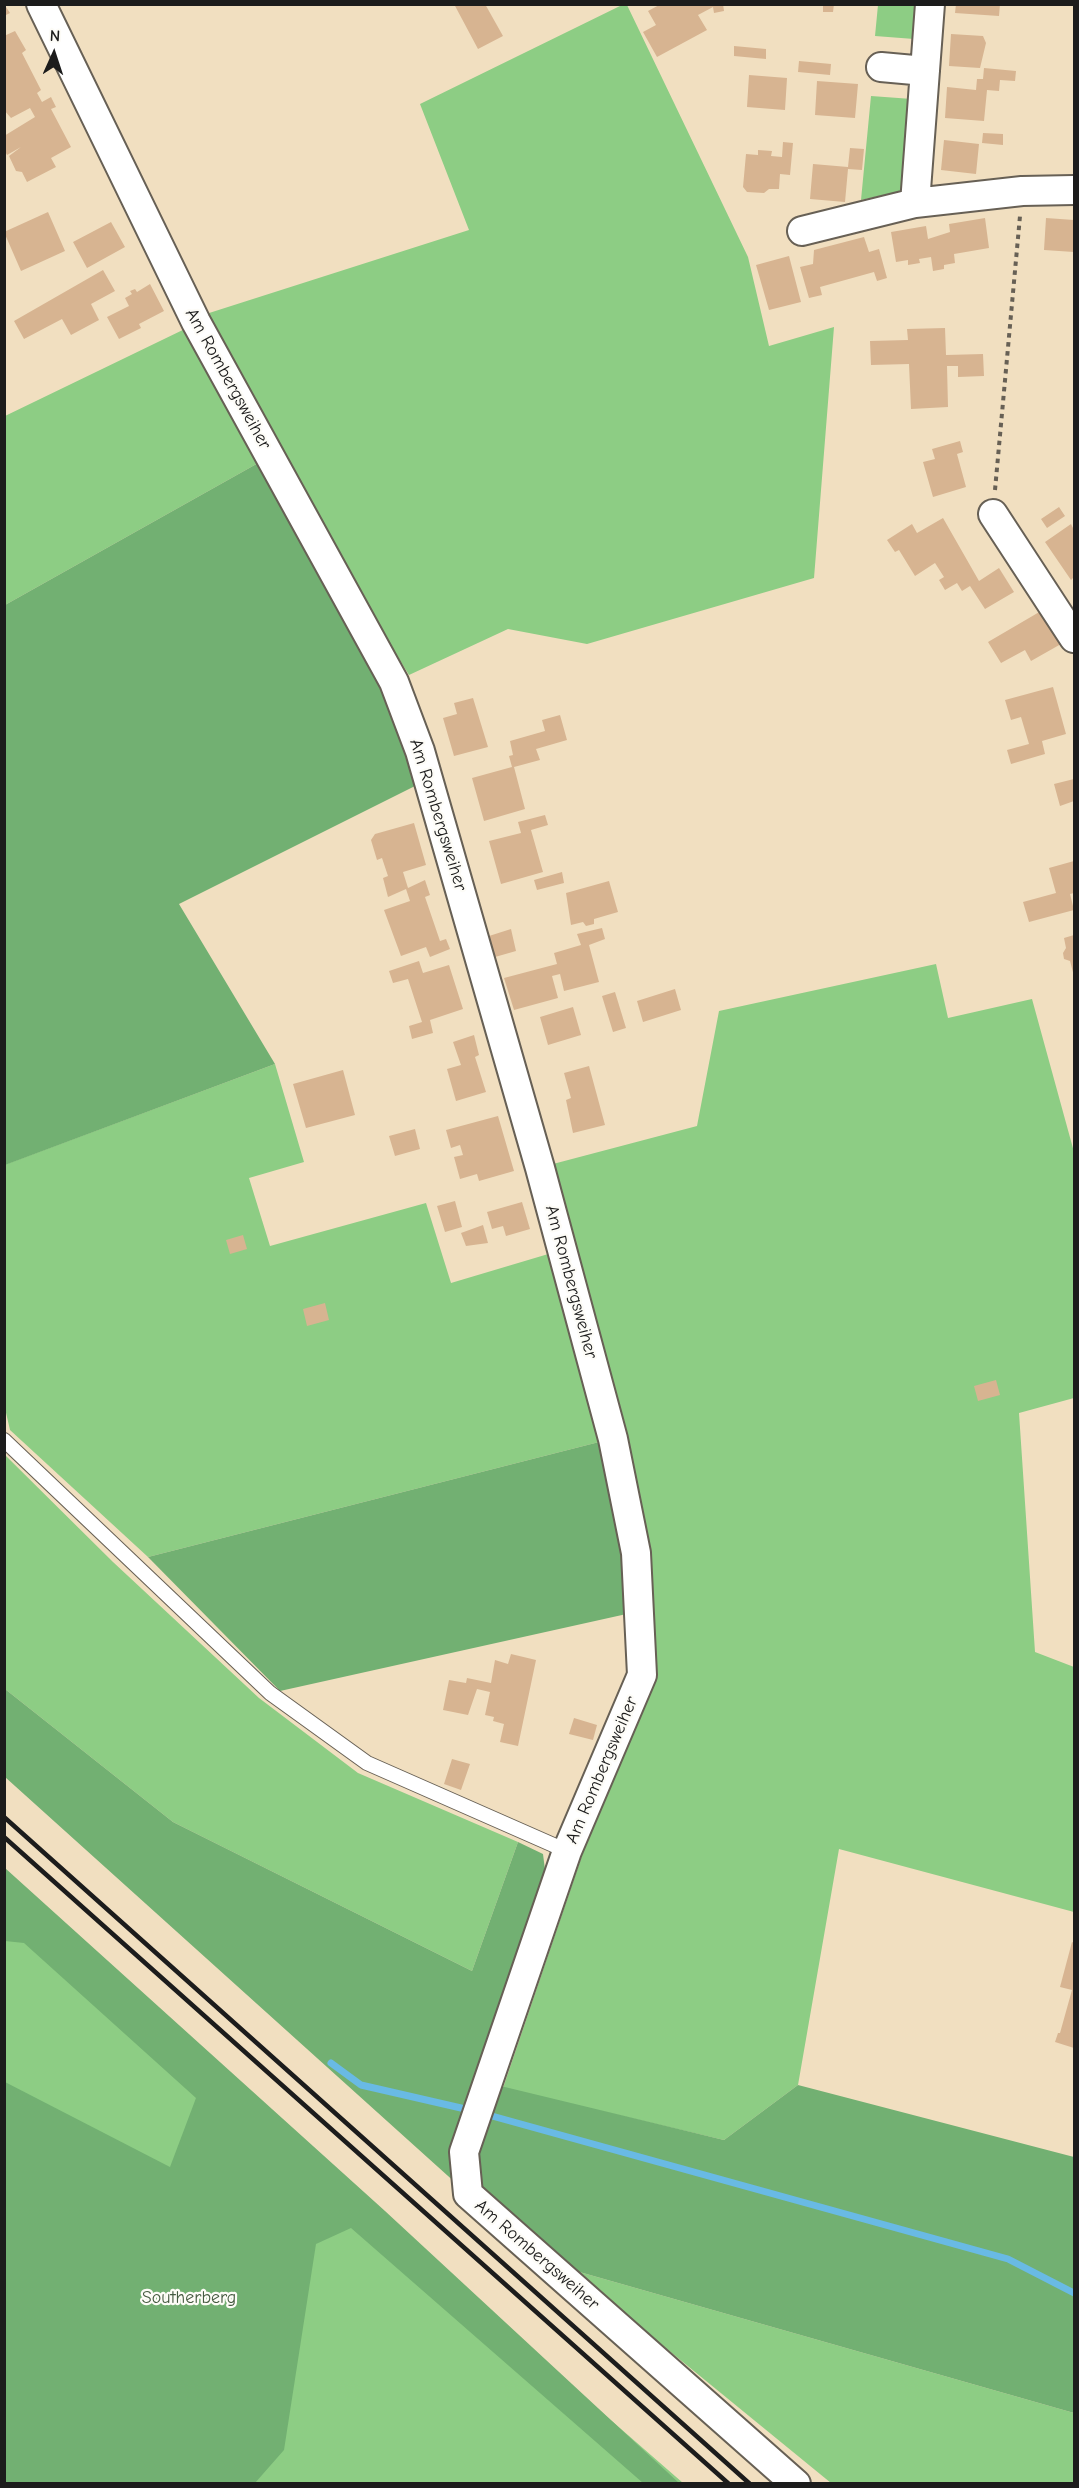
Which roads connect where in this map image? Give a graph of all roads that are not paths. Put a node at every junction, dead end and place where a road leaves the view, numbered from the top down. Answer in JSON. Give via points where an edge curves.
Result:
{"nodes":[{"id":1,"x":41,"y":4,"type":"edge"},
{"id":2,"x":930,"y":4,"type":"edge"},
{"id":3,"x":880,"y":67,"type":"dead end"},
{"id":4,"x":925,"y":71,"type":"junction"},
{"id":5,"x":1074,"y":190,"type":"edge"},
{"id":6,"x":915,"y":203,"type":"junction"},
{"id":7,"x":802,"y":231,"type":"dead end"},
{"id":8,"x":993,"y":514,"type":"road end"},
{"id":9,"x":1074,"y":638,"type":"edge"},
{"id":10,"x":4,"y":1440,"type":"edge"},
{"id":11,"x":567,"y":1851,"type":"junction"},
{"id":12,"x":796,"y":2484,"type":"edge"}],
"edges":[{"from":1,"to":11,"type":"street","name":"Am Rombergsweiher","via":[[196,322],[394,682],[420,751],[500,1024],[613,1439],[636,1553],[642,1675]]},
{"from":2,"to":4,"type":"street"},
{"from":3,"to":4,"type":"street"},
{"from":4,"to":6,"type":"street"},
{"from":5,"to":6,"type":"street","via":[[1022,191]]},
{"from":6,"to":7,"type":"street"},
{"from":8,"to":9,"type":"street"},
{"from":10,"to":11,"type":"lane","via":[[270,1693],[367,1763]]},
{"from":11,"to":12,"type":"street","name":"Am Rombergsweiher","via":[[464,2152],[468,2194]]}]}
